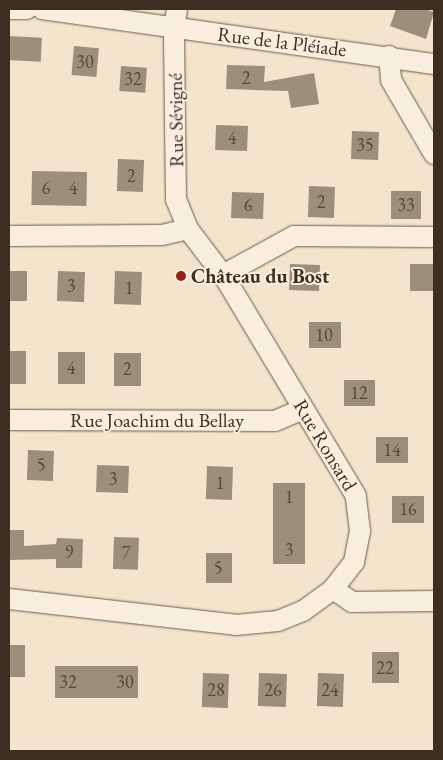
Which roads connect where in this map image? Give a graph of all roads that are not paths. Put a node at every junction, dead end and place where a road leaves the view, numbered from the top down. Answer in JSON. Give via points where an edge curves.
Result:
{"nodes":[{"id":1,"x":9,"y":9,"type":"edge"},
{"id":2,"x":27,"y":9,"type":"edge"},
{"id":3,"x":42,"y":9,"type":"edge"},
{"id":4,"x":176,"y":18,"type":"edge"},
{"id":5,"x":389,"y":56,"type":"junction"},
{"id":6,"x":434,"y":64,"type":"edge"},
{"id":7,"x":434,"y":154,"type":"edge"},
{"id":8,"x":188,"y":229,"type":"junction"},
{"id":9,"x":9,"y":236,"type":"edge"},
{"id":10,"x":434,"y":238,"type":"edge"},
{"id":11,"x":223,"y":275,"type":"junction"},
{"id":12,"x":303,"y":409,"type":"junction"},
{"id":13,"x":9,"y":420,"type":"edge"},
{"id":14,"x":333,"y":589,"type":"junction"},
{"id":15,"x":9,"y":599,"type":"edge"},
{"id":16,"x":434,"y":601,"type":"edge"}],
"edges":[{"from":1,"to":2,"type":"street"},
{"from":3,"to":4,"type":"street","name":"Rue de la Pléiade"},
{"from":4,"to":5,"type":"street","name":"Rue de la Pléiade"},
{"from":4,"to":8,"type":"street","name":"Rue Sévigné","via":[[176,200]]},
{"from":5,"to":6,"type":"street","name":"Rue de la Pléiade"},
{"from":5,"to":7,"type":"street","via":[[391,80]]},
{"from":8,"to":9,"type":"street","via":[[162,235]]},
{"from":8,"to":11,"type":"street","name":"Rue Ronsard"},
{"from":10,"to":11,"type":"street","via":[[294,236]]},
{"from":11,"to":12,"type":"street","name":"Rue Ronsard"},
{"from":12,"to":13,"type":"street","name":"Rue Joachim du Bellay","via":[[275,421]]},
{"from":12,"to":14,"type":"street","name":"Rue Ronsard","via":[[356,496],[360,531],[354,562]]},
{"from":14,"to":15,"type":"street","name":"Rue Ronsard","via":[[303,611],[278,621],[236,625]]},
{"from":14,"to":16,"type":"street","via":[[352,602]]}]}
